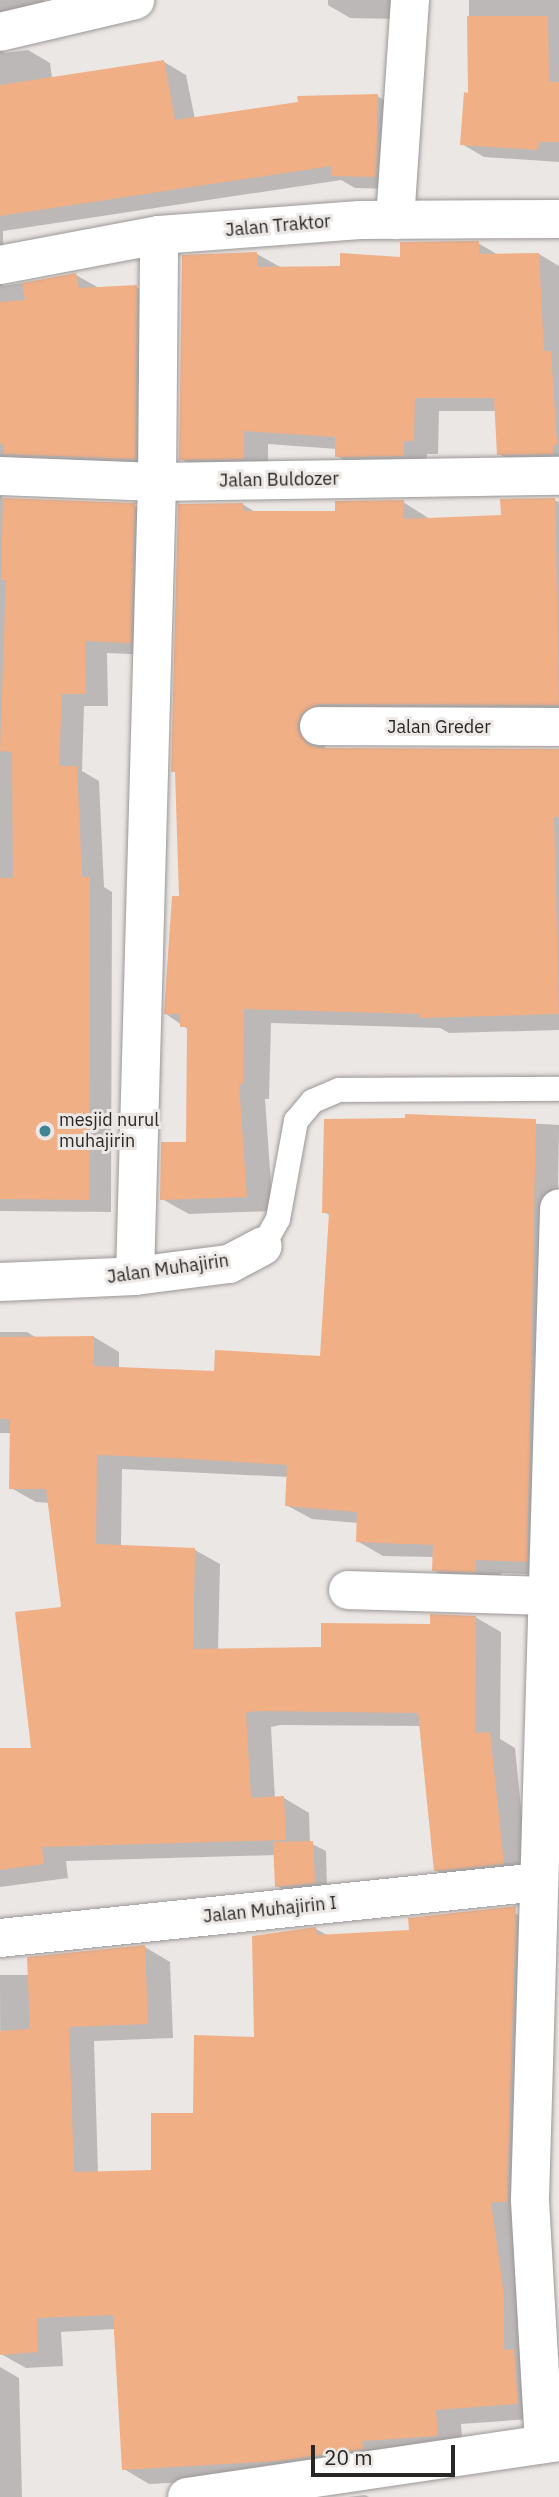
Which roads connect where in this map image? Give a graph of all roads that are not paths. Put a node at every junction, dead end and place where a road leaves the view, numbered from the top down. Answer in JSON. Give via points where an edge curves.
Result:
{"nodes":[{"id":1,"x":135,"y":0,"type":"edge"},
{"id":2,"x":410,"y":0,"type":"edge"},
{"id":3,"x":0,"y":32,"type":"edge"},
{"id":4,"x":559,"y":219,"type":"edge"},
{"id":5,"x":395,"y":220,"type":"junction"},
{"id":6,"x":159,"y":235,"type":"junction"},
{"id":7,"x":0,"y":265,"type":"edge"},
{"id":8,"x":0,"y":476,"type":"edge"},
{"id":9,"x":559,"y":476,"type":"edge"},
{"id":10,"x":157,"y":482,"type":"junction"},
{"id":11,"x":319,"y":726,"type":"dead end"},
{"id":12,"x":559,"y":727,"type":"edge"},
{"id":13,"x":559,"y":1088,"type":"edge"},
{"id":14,"x":559,"y":1208,"type":"edge"},
{"id":15,"x":263,"y":1246,"type":"joint"},
{"id":16,"x":135,"y":1276,"type":"junction"},
{"id":17,"x":0,"y":1282,"type":"edge"},
{"id":18,"x":348,"y":1590,"type":"dead end"},
{"id":19,"x":547,"y":1596,"type":"junction"},
{"id":20,"x":550,"y":1772,"type":"edge"},
{"id":21,"x":539,"y":1882,"type":"junction"},
{"id":22,"x":0,"y":1938,"type":"edge"},
{"id":23,"x":547,"y":2081,"type":"edge"},
{"id":24,"x":551,"y":2443,"type":"edge"},
{"id":25,"x":187,"y":2497,"type":"edge"}],
"edges":[{"from":1,"to":3,"type":"street"},
{"from":2,"to":5,"type":"street"},
{"from":4,"to":5,"type":"street","name":"Jalan Traktor"},
{"from":5,"to":6,"type":"street","name":"Jalan Traktor"},
{"from":6,"to":7,"type":"street","name":"Jalan Traktor"},
{"from":6,"to":10,"type":"street"},
{"from":8,"to":10,"type":"street","name":"Jalan Buldozer"},
{"from":9,"to":10,"type":"street","name":"Jalan Buldozer"},
{"from":10,"to":16,"type":"street"},
{"from":11,"to":12,"type":"street","name":"Jalan Greder"},
{"from":13,"to":15,"type":"lane","name":"Jalan Muhajirin","via":[[339,1090],[313,1101],[296,1121],[278,1219]]},
{"from":14,"to":19,"type":"street"},
{"from":15,"to":16,"type":"street","name":"Jalan Muhajirin","via":[[229,1264]]},
{"from":16,"to":17,"type":"street","name":"Jalan Muhajirin"},
{"from":18,"to":19,"type":"street"},
{"from":19,"to":20,"type":"street"},
{"from":20,"to":21,"type":"street"},
{"from":21,"to":22,"type":"street","name":"Jalan Muhajirin I"},
{"from":21,"to":23,"type":"street"},
{"from":23,"to":24,"type":"street","via":[[530,2199]]},
{"from":24,"to":25,"type":"street"}]}
